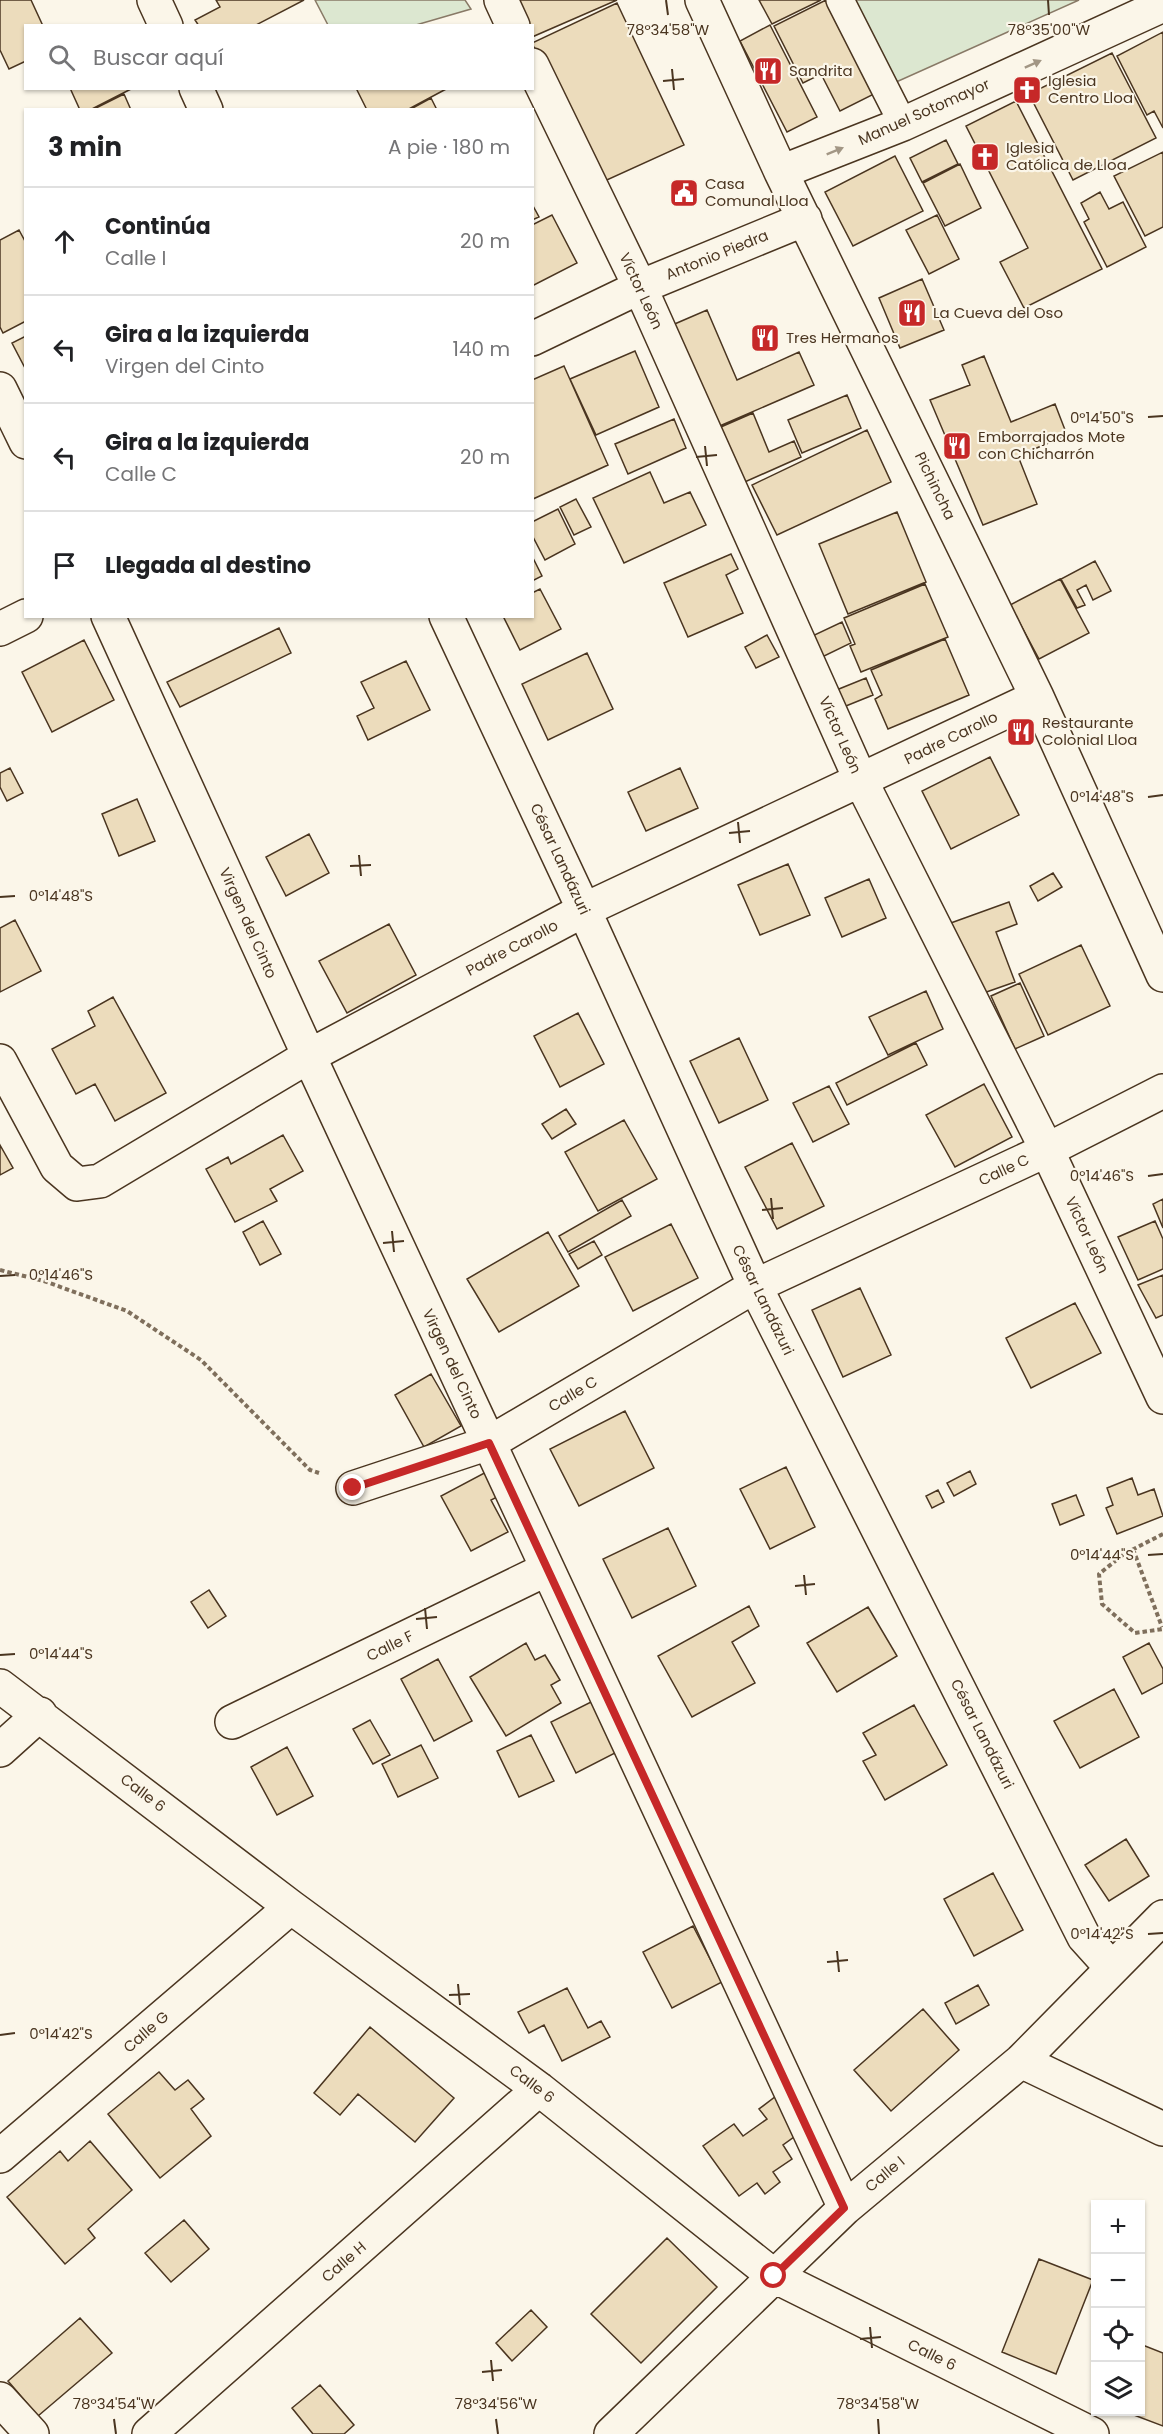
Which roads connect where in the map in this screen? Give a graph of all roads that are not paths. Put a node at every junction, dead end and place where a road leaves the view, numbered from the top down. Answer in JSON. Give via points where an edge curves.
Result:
{"nodes":[{"id":1,"x":154,"y":0,"type":"edge"},
{"id":2,"x":501,"y":0,"type":"edge"},
{"id":3,"x":702,"y":0,"type":"edge"},
{"id":4,"x":840,"y":0,"type":"edge"},
{"id":5,"x":1162,"y":3,"type":"edge"},
{"id":6,"x":165,"y":24,"type":"edge"},
{"id":7,"x":512,"y":24,"type":"edge"},
{"id":8,"x":534,"y":69,"type":"edge"},
{"id":9,"x":197,"y":90,"type":"edge"},
{"id":10,"x":205,"y":108,"type":"edge"},
{"id":11,"x":903,"y":124,"type":"junction"},
{"id":12,"x":781,"y":172,"type":"junction"},
{"id":13,"x":805,"y":219,"type":"junction"},
{"id":14,"x":640,"y":286,"type":"junction"},
{"id":15,"x":534,"y":338,"type":"edge"},
{"id":16,"x":0,"y":388,"type":"edge"},
{"id":17,"x":24,"y":438,"type":"edge"},
{"id":18,"x":24,"y":617,"type":"edge"},
{"id":19,"x":109,"y":618,"type":"edge"},
{"id":20,"x":447,"y":618,"type":"edge"},
{"id":21,"x":0,"y":629,"type":"edge"},
{"id":22,"x":1037,"y":697,"type":"junction"},
{"id":23,"x":861,"y":781,"type":"junction"},
{"id":24,"x":584,"y":910,"type":"junction"},
{"id":25,"x":1163,"y":975,"type":"edge"},
{"id":26,"x":309,"y":1056,"type":"junction"},
{"id":27,"x":0,"y":1062,"type":"edge"},
{"id":28,"x":1163,"y":1091,"type":"edge"},
{"id":29,"x":1047,"y":1150,"type":"junction"},
{"id":30,"x":755,"y":1286,"type":"junction"},
{"id":31,"x":1163,"y":1398,"type":"edge"},
{"id":32,"x":489,"y":1443,"type":"junction"},
{"id":33,"x":353,"y":1488,"type":"road end"},
{"id":34,"x":548,"y":1569,"type":"junction"},
{"id":35,"x":0,"y":1686,"type":"edge"},
{"id":36,"x":40,"y":1714,"type":"junction"},
{"id":37,"x":232,"y":1722,"type":"dead end"},
{"id":38,"x":0,"y":1750,"type":"edge"},
{"id":39,"x":291,"y":1907,"type":"junction"},
{"id":40,"x":1163,"y":1917,"type":"edge"},
{"id":41,"x":1111,"y":1967,"type":"junction"},
{"id":42,"x":1021,"y":2061,"type":"junction"},
{"id":43,"x":539,"y":2089,"type":"junction"},
{"id":44,"x":1163,"y":2128,"type":"edge"},
{"id":45,"x":0,"y":2156,"type":"edge"},
{"id":46,"x":844,"y":2208,"type":"junction"},
{"id":47,"x":774,"y":2276,"type":"junction"},
{"id":48,"x":0,"y":2399,"type":"edge"},
{"id":49,"x":32,"y":2434,"type":"edge"},
{"id":50,"x":149,"y":2434,"type":"edge"},
{"id":51,"x":610,"y":2434,"type":"edge"},
{"id":52,"x":1092,"y":2434,"type":"edge"}],
"edges":[{"from":1,"to":6,"type":"street"},
{"from":2,"to":7,"type":"street"},
{"from":3,"to":12,"type":"street","name":"Pichincha"},
{"from":4,"to":11,"type":"street"},
{"from":11,"to":5,"type":"street","name":"Manuel Sotomayor","one_way":true},
{"from":8,"to":14,"type":"street","name":"Víctor León"},
{"from":9,"to":10,"type":"street"},
{"from":12,"to":11,"type":"street","name":"Manuel Sotomayor","one_way":true},
{"from":12,"to":13,"type":"street","name":"Pichincha"},
{"from":13,"to":14,"type":"street","name":"Antonio Piedra"},
{"from":13,"to":22,"type":"street","name":"Pichincha"},
{"from":14,"to":15,"type":"street","name":"Antonio Piedra"},
{"from":14,"to":23,"type":"street","name":"Víctor León"},
{"from":16,"to":17,"type":"street"},
{"from":18,"to":21,"type":"street"},
{"from":19,"to":26,"type":"street","name":"Virgen del Cinto"},
{"from":20,"to":24,"type":"street","name":"César Landázuri"},
{"from":22,"to":23,"type":"street","name":"Padre Carollo"},
{"from":22,"to":25,"type":"street","name":"Pichincha"},
{"from":23,"to":24,"type":"street","name":"Padre Carollo"},
{"from":23,"to":29,"type":"street","name":"Víctor León"},
{"from":24,"to":26,"type":"street","name":"Padre Carollo"},
{"from":24,"to":30,"type":"street","name":"César Landázuri"},
{"from":26,"to":27,"type":"street","name":"Padre Carollo","via":[[100,1181],[77,1184],[57,1167]]},
{"from":26,"to":32,"type":"street","name":"Virgen del Cinto"},
{"from":28,"to":29,"type":"street","name":"Calle C"},
{"from":29,"to":30,"type":"street","name":"Calle C"},
{"from":29,"to":31,"type":"street","name":"Víctor León"},
{"from":30,"to":32,"type":"street","name":"Calle C"},
{"from":30,"to":41,"type":"street","name":"César Landázuri","via":[[1084,1937]]},
{"from":32,"to":33,"type":"street","name":"Calle C"},
{"from":32,"to":34,"type":"street","name":"Virgen del Cinto"},
{"from":34,"to":37,"type":"street","name":"Calle F"},
{"from":34,"to":46,"type":"street","name":"Virgen del Cinto"},
{"from":35,"to":36,"type":"street","name":"Calle 6"},
{"from":36,"to":38,"type":"street"},
{"from":36,"to":39,"type":"street","name":"Calle 6"},
{"from":39,"to":43,"type":"street","name":"Calle 6"},
{"from":39,"to":45,"type":"street","name":"Calle G"},
{"from":40,"to":41,"type":"street","name":"Calle I"},
{"from":41,"to":42,"type":"street","name":"Calle I"},
{"from":42,"to":44,"type":"street"},
{"from":42,"to":46,"type":"street","name":"Calle I"},
{"from":43,"to":47,"type":"street","name":"Calle 6"},
{"from":43,"to":50,"type":"street","name":"Calle H"},
{"from":46,"to":47,"type":"street","name":"Calle I"},
{"from":47,"to":51,"type":"street","name":"Calle I"},
{"from":47,"to":52,"type":"street","name":"Calle 6"},
{"from":48,"to":49,"type":"street"}]}
